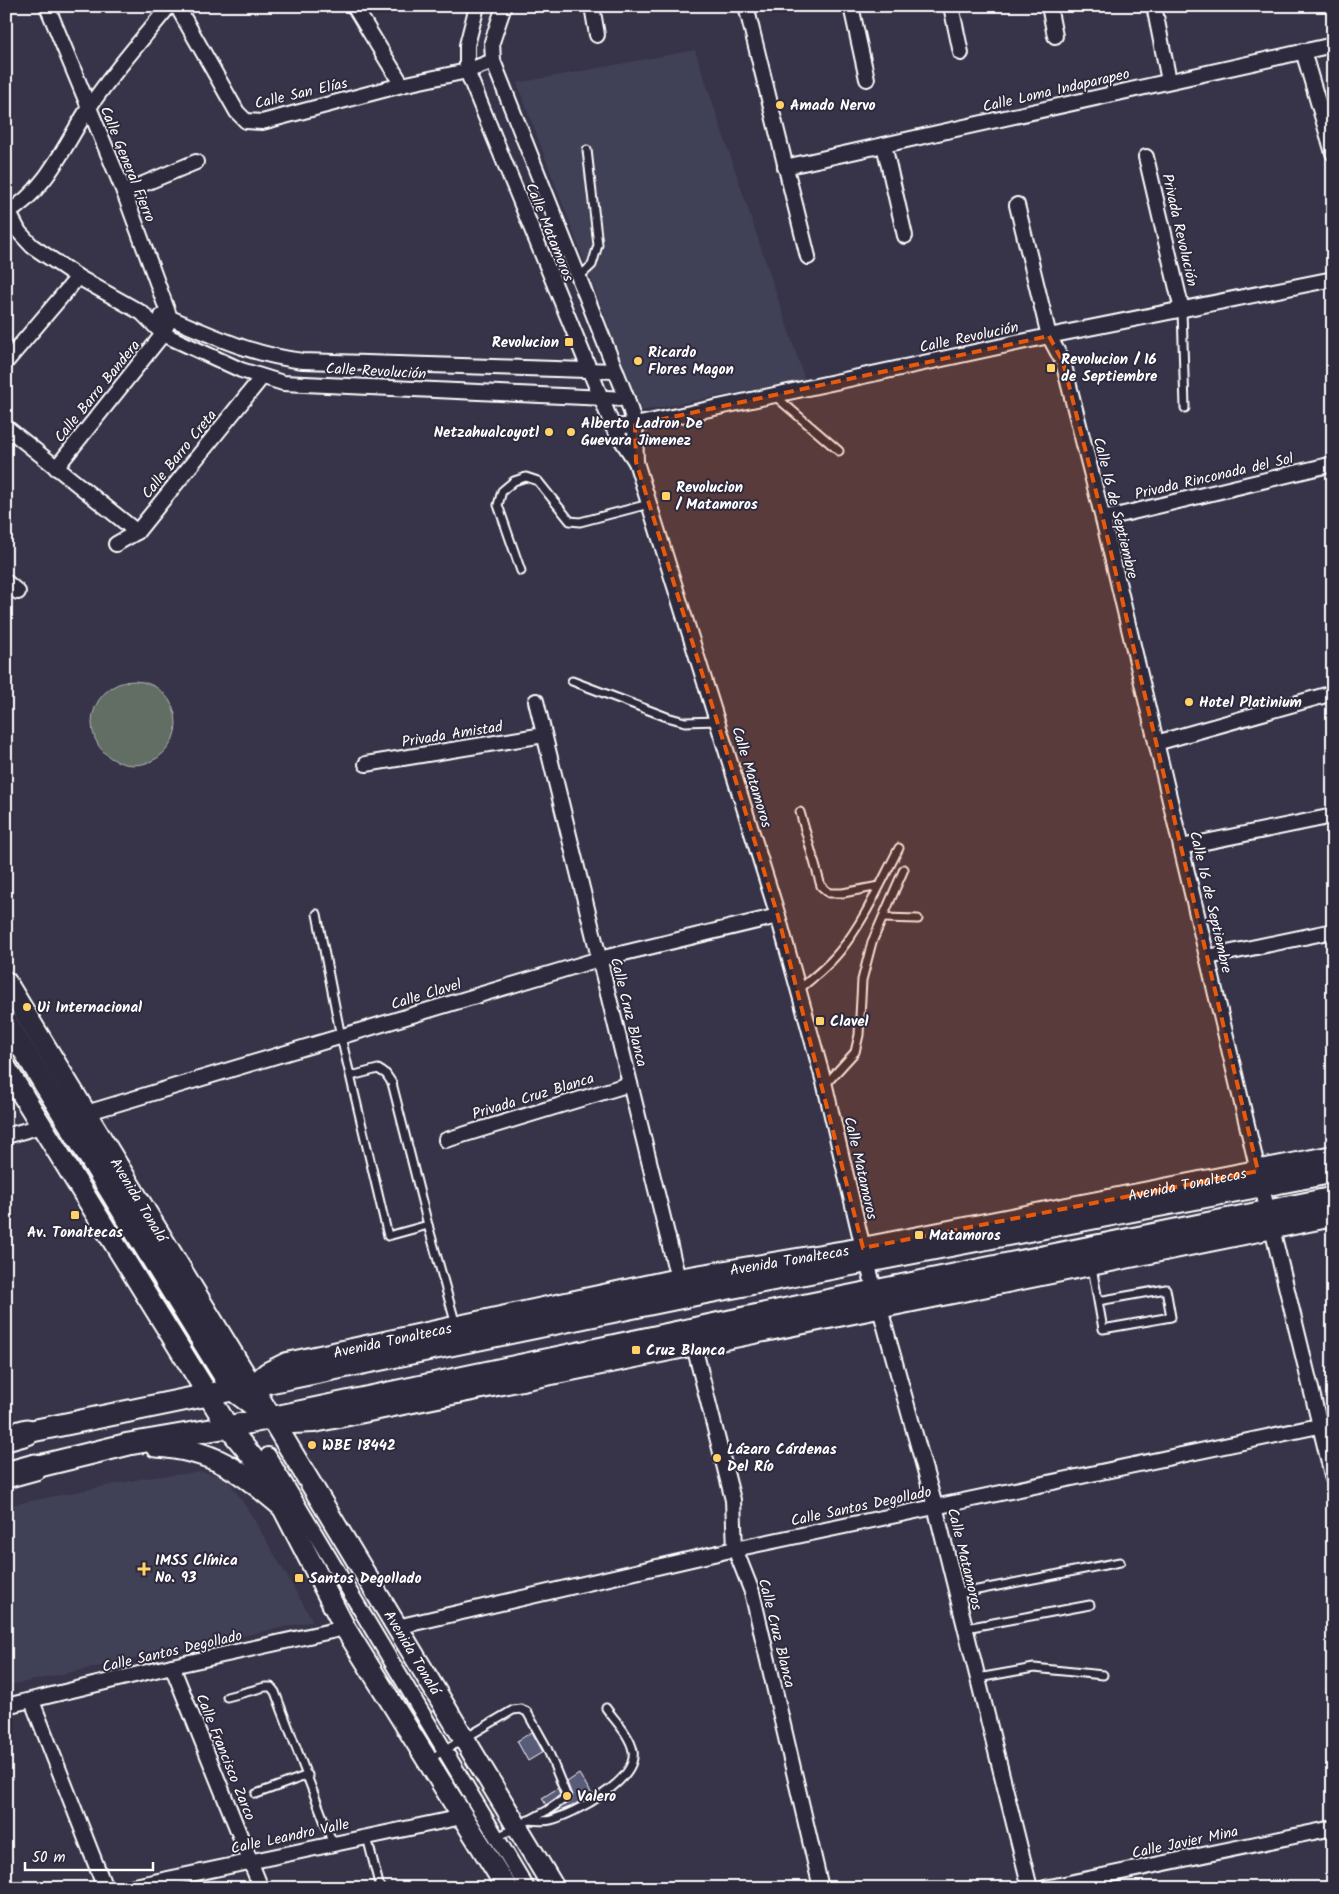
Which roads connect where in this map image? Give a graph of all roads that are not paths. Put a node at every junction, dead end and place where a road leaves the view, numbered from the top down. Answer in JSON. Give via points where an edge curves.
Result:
{"nodes":[{"id":1,"x":47,"y":6,"type":"edge"},
{"id":2,"x":169,"y":6,"type":"edge"},
{"id":3,"x":177,"y":6,"type":"edge"},
{"id":4,"x":354,"y":6,"type":"edge"},
{"id":5,"x":477,"y":6,"type":"edge"},
{"id":6,"x":504,"y":6,"type":"edge"},
{"id":7,"x":592,"y":6,"type":"edge"},
{"id":8,"x":746,"y":6,"type":"edge"},
{"id":9,"x":850,"y":6,"type":"edge"},
{"id":10,"x":950,"y":6,"type":"edge"},
{"id":11,"x":1048,"y":6,"type":"edge"},
{"id":12,"x":1154,"y":6,"type":"edge"},
{"id":13,"x":597,"y":35,"type":"dead end"},
{"id":14,"x":1055,"y":36,"type":"dead end"},
{"id":15,"x":1333,"y":45,"type":"edge"},
{"id":16,"x":1303,"y":51,"type":"junction"},
{"id":17,"x":961,"y":53,"type":"dead end"},
{"id":18,"x":494,"y":61,"type":"junction"},
{"id":19,"x":467,"y":71,"type":"junction"},
{"id":20,"x":867,"y":79,"type":"dead end"},
{"id":21,"x":1169,"y":81,"type":"junction"},
{"id":22,"x":402,"y":85,"type":"junction"},
{"id":23,"x":88,"y":108,"type":"junction"},
{"id":24,"x":1328,"y":116,"type":"edge"},
{"id":25,"x":884,"y":145,"type":"junction"},
{"id":26,"x":587,"y":150,"type":"dead end"},
{"id":27,"x":1333,"y":153,"type":"edge"},
{"id":28,"x":1146,"y":157,"type":"dead end"},
{"id":29,"x":196,"y":162,"type":"dead end"},
{"id":30,"x":786,"y":167,"type":"junction"},
{"id":31,"x":124,"y":192,"type":"junction"},
{"id":32,"x":1017,"y":205,"type":"dead end"},
{"id":33,"x":7,"y":211,"type":"edge"},
{"id":34,"x":906,"y":236,"type":"dead end"},
{"id":35,"x":808,"y":257,"type":"dead end"},
{"id":36,"x":78,"y":277,"type":"junction"},
{"id":37,"x":578,"y":278,"type":"junction"},
{"id":38,"x":1333,"y":279,"type":"edge"},
{"id":39,"x":1182,"y":310,"type":"junction"},
{"id":40,"x":142,"y":314,"type":"junction"},
{"id":41,"x":170,"y":318,"type":"junction"},
{"id":42,"x":163,"y":334,"type":"junction"},
{"id":43,"x":1049,"y":336,"type":"junction"},
{"id":44,"x":6,"y":362,"type":"edge"},
{"id":45,"x":590,"y":371,"type":"junction"},
{"id":46,"x":616,"y":371,"type":"junction"},
{"id":47,"x":262,"y":377,"type":"junction"},
{"id":48,"x":774,"y":395,"type":"junction"},
{"id":49,"x":601,"y":398,"type":"junction"},
{"id":50,"x":627,"y":399,"type":"junction"},
{"id":51,"x":1186,"y":408,"type":"dead end"},
{"id":52,"x":635,"y":425,"type":"junction"},
{"id":53,"x":6,"y":427,"type":"edge"},
{"id":54,"x":613,"y":427,"type":"junction"},
{"id":55,"x":839,"y":451,"type":"dead end"},
{"id":56,"x":636,"y":462,"type":"junction"},
{"id":57,"x":1333,"y":464,"type":"edge"},
{"id":58,"x":56,"y":468,"type":"junction"},
{"id":59,"x":649,"y":504,"type":"junction"},
{"id":60,"x":1103,"y":519,"type":"junction"},
{"id":61,"x":137,"y":532,"type":"junction"},
{"id":62,"x":116,"y":544,"type":"dead end"},
{"id":63,"x":521,"y":571,"type":"dead end"},
{"id":64,"x":6,"y":582,"type":"edge"},
{"id":65,"x":18,"y":592,"type":"dead end"},
{"id":66,"x":572,"y":682,"type":"dead end"},
{"id":67,"x":1333,"y":693,"type":"edge"},
{"id":68,"x":536,"y":701,"type":"dead end"},
{"id":69,"x":717,"y":721,"type":"junction"},
{"id":70,"x":544,"y":735,"type":"junction"},
{"id":71,"x":1156,"y":743,"type":"junction"},
{"id":72,"x":366,"y":764,"type":"dead end"},
{"id":73,"x":800,"y":812,"type":"dead end"},
{"id":74,"x":1333,"y":816,"type":"edge"},
{"id":75,"x":1181,"y":846,"type":"junction"},
{"id":76,"x":900,"y":848,"type":"dead end"},
{"id":77,"x":904,"y":869,"type":"dead end"},
{"id":78,"x":879,"y":886,"type":"junction"},
{"id":79,"x":317,"y":914,"type":"dead end"},
{"id":80,"x":778,"y":916,"type":"junction"},
{"id":81,"x":884,"y":918,"type":"junction"},
{"id":82,"x":918,"y":919,"type":"dead end"},
{"id":83,"x":1333,"y":931,"type":"edge"},
{"id":84,"x":1208,"y":957,"type":"junction"},
{"id":85,"x":599,"y":959,"type":"junction"},
{"id":86,"x":6,"y":982,"type":"edge"},
{"id":87,"x":798,"y":990,"type":"junction"},
{"id":88,"x":6,"y":1021,"type":"edge"},
{"id":89,"x":341,"y":1036,"type":"junction"},
{"id":90,"x":6,"y":1068,"type":"edge"},
{"id":91,"x":351,"y":1076,"type":"junction"},
{"id":92,"x":630,"y":1084,"type":"junction"},
{"id":93,"x":824,"y":1086,"type":"junction"},
{"id":94,"x":86,"y":1113,"type":"junction"},
{"id":95,"x":42,"y":1126,"type":"junction"},
{"id":96,"x":6,"y":1136,"type":"edge"},
{"id":97,"x":446,"y":1140,"type":"dead end"},
{"id":98,"x":1333,"y":1156,"type":"edge"},
{"id":99,"x":1333,"y":1172,"type":"edge"},
{"id":100,"x":1260,"y":1178,"type":"junction"},
{"id":101,"x":1333,"y":1198,"type":"edge"},
{"id":102,"x":1333,"y":1216,"type":"edge"},
{"id":103,"x":1270,"y":1219,"type":"junction"},
{"id":104,"x":428,"y":1224,"type":"junction"},
{"id":105,"x":865,"y":1255,"type":"junction"},
{"id":106,"x":1091,"y":1264,"type":"junction"},
{"id":107,"x":680,"y":1288,"type":"junction"},
{"id":108,"x":878,"y":1299,"type":"junction"},
{"id":109,"x":1098,"y":1301,"type":"junction"},
{"id":110,"x":456,"y":1327,"type":"junction"},
{"id":111,"x":692,"y":1338,"type":"junction"},
{"id":112,"x":243,"y":1388,"type":"junction"},
{"id":113,"x":208,"y":1396,"type":"junction"},
{"id":114,"x":271,"y":1418,"type":"junction"},
{"id":115,"x":1326,"y":1425,"type":"edge"},
{"id":116,"x":228,"y":1427,"type":"junction"},
{"id":117,"x":13,"y":1435,"type":"edge"},
{"id":118,"x":129,"y":1444,"type":"junction"},
{"id":119,"x":268,"y":1455,"type":"dead end"},
{"id":120,"x":35,"y":1467,"type":"junction"},
{"id":121,"x":6,"y":1471,"type":"edge"},
{"id":122,"x":6,"y":1475,"type":"edge"},
{"id":123,"x":1333,"y":1479,"type":"edge"},
{"id":124,"x":282,"y":1506,"type":"junction"},
{"id":125,"x":935,"y":1506,"type":"junction"},
{"id":126,"x":735,"y":1550,"type":"junction"},
{"id":127,"x":1120,"y":1562,"type":"dead end"},
{"id":128,"x":957,"y":1594,"type":"junction"},
{"id":129,"x":1090,"y":1604,"type":"dead end"},
{"id":130,"x":397,"y":1627,"type":"junction"},
{"id":131,"x":345,"y":1628,"type":"junction"},
{"id":132,"x":966,"y":1628,"type":"junction"},
{"id":133,"x":172,"y":1666,"type":"junction"},
{"id":134,"x":1103,"y":1675,"type":"dead end"},
{"id":135,"x":978,"y":1678,"type":"junction"},
{"id":136,"x":227,"y":1697,"type":"dead end"},
{"id":137,"x":32,"y":1701,"type":"junction"},
{"id":138,"x":6,"y":1706,"type":"edge"},
{"id":139,"x":606,"y":1708,"type":"dead end"},
{"id":140,"x":465,"y":1739,"type":"junction"},
{"id":141,"x":446,"y":1750,"type":"junction"},
{"id":142,"x":428,"y":1760,"type":"junction"},
{"id":143,"x":308,"y":1775,"type":"junction"},
{"id":144,"x":256,"y":1794,"type":"dead end"},
{"id":145,"x":462,"y":1817,"type":"junction"},
{"id":146,"x":522,"y":1823,"type":"junction"},
{"id":147,"x":1333,"y":1828,"type":"edge"},
{"id":148,"x":367,"y":1837,"type":"junction"},
{"id":149,"x":488,"y":1841,"type":"junction"},
{"id":150,"x":333,"y":1844,"type":"junction"},
{"id":151,"x":250,"y":1861,"type":"junction"},
{"id":152,"x":105,"y":1888,"type":"edge"},
{"id":153,"x":125,"y":1888,"type":"edge"},
{"id":154,"x":260,"y":1888,"type":"edge"},
{"id":155,"x":380,"y":1888,"type":"edge"},
{"id":156,"x":507,"y":1888,"type":"edge"},
{"id":157,"x":527,"y":1888,"type":"edge"},
{"id":158,"x":554,"y":1888,"type":"edge"},
{"id":159,"x":821,"y":1888,"type":"edge"},
{"id":160,"x":1030,"y":1888,"type":"edge"},
{"id":161,"x":1045,"y":1888,"type":"edge"}],
"edges":[{"from":1,"to":23,"type":"street","name":"Calle General Fierro"},
{"from":2,"to":23,"type":"street"},
{"from":3,"to":22,"type":"street","name":"Calle San Elías","via":[[237,112],[246,121],[262,122]]},
{"from":4,"to":22,"type":"street"},
{"from":5,"to":19,"type":"street","name":"Calle Matamoros","via":[[467,46]]},
{"from":6,"to":18,"type":"street","name":"Calle Matamoros","via":[[492,42]]},
{"from":7,"to":13,"type":"street"},
{"from":8,"to":30,"type":"street"},
{"from":9,"to":20,"type":"street"},
{"from":10,"to":17,"type":"street"},
{"from":11,"to":14,"type":"street"},
{"from":12,"to":21,"type":"street"},
{"from":15,"to":16,"type":"street","name":"Calle Loma Indaparapeo"},
{"from":16,"to":21,"type":"street","name":"Calle Loma Indaparapeo"},
{"from":16,"to":24,"type":"street"},
{"from":18,"to":19,"type":"street","name":"Calle San Elías"},
{"from":18,"to":37,"type":"street","name":"Calle Matamoros"},
{"from":19,"to":22,"type":"street","name":"Calle San Elías"},
{"from":19,"to":45,"type":"street","name":"Calle Matamoros"},
{"from":21,"to":25,"type":"street","name":"Calle Loma Indaparapeo"},
{"from":23,"to":31,"type":"street","name":"Calle General Fierro"},
{"from":23,"to":33,"type":"street","via":[[52,168],[31,195]]},
{"from":24,"to":27,"type":"street"},
{"from":25,"to":30,"type":"street","name":"Calle Loma Indaparapeo"},
{"from":25,"to":34,"type":"street"},
{"from":26,"to":37,"type":"lane","via":[[598,245],[592,265]]},
{"from":28,"to":39,"type":"street","name":"Privada Revolución"},
{"from":29,"to":31,"type":"street"},
{"from":30,"to":35,"type":"street"},
{"from":31,"to":41,"type":"street","name":"Calle General Fierro"},
{"from":32,"to":43,"type":"street","name":"Calle 16 de Septiembre"},
{"from":33,"to":36,"type":"street","name":"Calle Revolución","via":[[32,246]]},
{"from":36,"to":40,"type":"street","name":"Calle Revolución"},
{"from":36,"to":44,"type":"street"},
{"from":37,"to":46,"type":"street","name":"Calle Matamoros"},
{"from":38,"to":39,"type":"street","name":"Calle Revolución"},
{"from":39,"to":43,"type":"street","name":"Calle Revolución"},
{"from":39,"to":51,"type":"lane"},
{"from":40,"to":41,"type":"street","name":"Calle Revolución"},
{"from":40,"to":42,"type":"street","name":"Calle Revolución"},
{"from":41,"to":42,"type":"street"},
{"from":41,"to":45,"type":"street","name":"Calle Revolución","via":[[242,349],[303,362]]},
{"from":42,"to":47,"type":"street","name":"Calle Revolución"},
{"from":42,"to":58,"type":"street","name":"Calle Barro Bandera"},
{"from":43,"to":48,"type":"street","name":"Calle Revolución"},
{"from":43,"to":60,"type":"street","name":"Calle 16 de Septiembre","via":[[1063,362]]},
{"from":45,"to":46,"type":"street","name":"Calle Revolución"},
{"from":45,"to":49,"type":"street","name":"Calle Matamoros"},
{"from":46,"to":50,"type":"street","name":"Calle Matamoros"},
{"from":47,"to":49,"type":"street","name":"Calle Revolución","via":[[283,383]]},
{"from":47,"to":61,"type":"street","name":"Calle Barro Creta"},
{"from":48,"to":52,"type":"street","name":"Calle Revolución"},
{"from":48,"to":55,"type":"lane"},
{"from":49,"to":50,"type":"street","name":"Calle Revolución"},
{"from":49,"to":54,"type":"street","name":"Calle Matamoros"},
{"from":50,"to":52,"type":"street","name":"Calle Matamoros"},
{"from":52,"to":54,"type":"street","name":"Calle Revolución"},
{"from":52,"to":56,"type":"street","name":"Calle Matamoros"},
{"from":53,"to":58,"type":"street"},
{"from":54,"to":56,"type":"street","name":"Calle Matamoros"},
{"from":56,"to":59,"type":"street","name":"Calle Matamoros"},
{"from":57,"to":60,"type":"street","name":"Privada Rinconada del Sol"},
{"from":58,"to":61,"type":"street"},
{"from":59,"to":63,"type":"lane","via":[[580,522],[570,521],[538,481],[526,477],[514,481],[502,491],[498,505]]},
{"from":59,"to":69,"type":"street","name":"Calle Matamoros"},
{"from":60,"to":71,"type":"street","name":"Calle 16 de Septiembre"},
{"from":61,"to":62,"type":"street","name":"Calle Barro Creta"},
{"from":64,"to":65,"type":"street"},
{"from":66,"to":69,"type":"lane","via":[[685,722]]},
{"from":67,"to":71,"type":"street"},
{"from":68,"to":70,"type":"street"},
{"from":69,"to":80,"type":"street","name":"Calle Matamoros"},
{"from":70,"to":72,"type":"street","name":"Privada Amistad"},
{"from":70,"to":85,"type":"street","name":"Calle Cruz Blanca"},
{"from":71,"to":75,"type":"street","name":"Calle 16 de Septiembre"},
{"from":73,"to":78,"type":"lane","via":[[821,886],[829,893]]},
{"from":74,"to":75,"type":"street"},
{"from":75,"to":84,"type":"street","name":"Calle 16 de Septiembre"},
{"from":76,"to":78,"type":"lane"},
{"from":77,"to":81,"type":"lane"},
{"from":78,"to":87,"type":"lane","via":[[855,932],[839,952]]},
{"from":79,"to":89,"type":"lane"},
{"from":80,"to":85,"type":"street","name":"Calle Clavel"},
{"from":80,"to":87,"type":"street","name":"Calle Matamoros"},
{"from":81,"to":82,"type":"lane"},
{"from":81,"to":93,"type":"lane","via":[[872,942],[862,980],[855,1052]]},
{"from":83,"to":84,"type":"street"},
{"from":84,"to":100,"type":"street","name":"Calle 16 de Septiembre"},
{"from":85,"to":89,"type":"street","name":"Calle Clavel"},
{"from":85,"to":92,"type":"street","name":"Calle Cruz Blanca"},
{"from":86,"to":94,"type":"street","name":"Avenida Tonalá"},
{"from":87,"to":93,"type":"street","name":"Calle Matamoros"},
{"from":88,"to":112,"type":"main road","name":"Avenida Tonalá"},
{"from":89,"to":91,"type":"lane"},
{"from":89,"to":94,"type":"street","name":"Calle Clavel"},
{"from":90,"to":95,"type":"street"},
{"from":91,"to":104,"type":"lane","via":[[378,1069],[392,1083]]},
{"from":91,"to":104,"type":"lane","via":[[388,1236]]},
{"from":92,"to":97,"type":"street","name":"Privada Cruz Blanca"},
{"from":92,"to":107,"type":"street","name":"Calle Cruz Blanca"},
{"from":93,"to":105,"type":"street","name":"Calle Matamoros"},
{"from":94,"to":112,"type":"street","name":"Avenida Tonalá"},
{"from":95,"to":96,"type":"street"},
{"from":95,"to":113,"type":"street"},
{"from":98,"to":100,"type":"street","name":"Avenida Tonaltecas"},
{"from":99,"to":100,"type":"main road","name":"Avenida Tonaltecas"},
{"from":100,"to":103,"type":"street","name":"Calle 16 de Septiembre"},
{"from":100,"to":105,"type":"main road","name":"Avenida Tonaltecas"},
{"from":101,"to":103,"type":"main road"},
{"from":102,"to":103,"type":"street"},
{"from":103,"to":106,"type":"street"},
{"from":103,"to":108,"type":"main road"},
{"from":103,"to":115,"type":"street","name":"Calle 16 de Septiembre"},
{"from":104,"to":110,"type":"lane"},
{"from":105,"to":107,"type":"main road","name":"Avenida Tonaltecas"},
{"from":105,"to":108,"type":"street","name":"Calle Matamoros"},
{"from":106,"to":108,"type":"street"},
{"from":106,"to":109,"type":"lane"},
{"from":107,"to":110,"type":"street","name":"Avenida Tonaltecas"},
{"from":107,"to":112,"type":"main road","name":"Avenida Tonaltecas"},
{"from":108,"to":111,"type":"main road"},
{"from":108,"to":125,"type":"street","name":"Calle Matamoros"},
{"from":109,"to":109,"type":"lane","via":[[1103,1329],[1171,1317],[1166,1289]]},
{"from":110,"to":112,"type":"street","name":"Avenida Tonaltecas","via":[[287,1363]]},
{"from":111,"to":114,"type":"main road"},
{"from":111,"to":126,"type":"street","name":"Calle Cruz Blanca","via":[[733,1500]]},
{"from":112,"to":113,"type":"main road","name":"Avenida Tonaltecas"},
{"from":112,"to":114,"type":"main road","name":"Avenida Tonalá"},
{"from":112,"to":116,"type":"main road"},
{"from":113,"to":116,"type":"street"},
{"from":113,"to":117,"type":"main road","name":"Avenida Tonaltecas"},
{"from":114,"to":116,"type":"main road"},
{"from":114,"to":130,"type":"street","name":"Avenida Tonalá"},
{"from":115,"to":123,"type":"street","name":"Calle 16 de Septiembre"},
{"from":115,"to":125,"type":"street","name":"Calle Santos Degollado"},
{"from":116,"to":118,"type":"main road"},
{"from":116,"to":124,"type":"street","via":[[255,1460]]},
{"from":118,"to":120,"type":"main road"},
{"from":118,"to":124,"type":"main road","via":[[175,1447],[214,1458],[244,1474]]},
{"from":119,"to":141,"type":"street"},
{"from":120,"to":121,"type":"highway"},
{"from":120,"to":122,"type":"highway"},
{"from":124,"to":131,"type":"street"},
{"from":125,"to":126,"type":"street","name":"Calle Santos Degollado"},
{"from":125,"to":128,"type":"street","name":"Calle Matamoros"},
{"from":126,"to":130,"type":"street","name":"Calle Santos Degollado"},
{"from":126,"to":159,"type":"street","name":"Calle Cruz Blanca","via":[[752,1592]]},
{"from":127,"to":128,"type":"lane"},
{"from":128,"to":132,"type":"street","name":"Calle Matamoros"},
{"from":129,"to":132,"type":"lane"},
{"from":130,"to":140,"type":"street","name":"Avenida Tonalá"},
{"from":131,"to":133,"type":"street","name":"Calle Santos Degollado"},
{"from":131,"to":142,"type":"street"},
{"from":132,"to":135,"type":"street","name":"Calle Matamoros"},
{"from":133,"to":137,"type":"street","name":"Calle Santos Degollado"},
{"from":133,"to":151,"type":"street","name":"Calle Francisco Zarco"},
{"from":134,"to":135,"type":"lane","via":[[1034,1668]]},
{"from":135,"to":160,"type":"street","name":"Calle Matamoros"},
{"from":136,"to":143,"type":"lane","via":[[271,1687]]},
{"from":137,"to":138,"type":"street","name":"Calle Santos Degollado"},
{"from":137,"to":152,"type":"street"},
{"from":139,"to":146,"type":"lane","via":[[625,1733],[633,1752],[629,1769],[604,1794],[574,1812],[549,1820]]},
{"from":140,"to":141,"type":"lane"},
{"from":140,"to":146,"type":"street","name":"Avenida Tonalá"},
{"from":140,"to":146,"type":"lane","via":[[513,1710],[526,1712],[547,1748],[567,1797]]},
{"from":141,"to":142,"type":"lane"},
{"from":141,"to":149,"type":"street"},
{"from":142,"to":145,"type":"street"},
{"from":143,"to":144,"type":"lane"},
{"from":143,"to":150,"type":"lane"},
{"from":145,"to":148,"type":"street","name":"Calle Leandro Valle"},
{"from":145,"to":149,"type":"street"},
{"from":146,"to":149,"type":"lane"},
{"from":146,"to":158,"type":"street","name":"Avenida Tonalá"},
{"from":147,"to":161,"type":"street","name":"Calle Javier Mina"},
{"from":148,"to":150,"type":"street","name":"Calle Leandro Valle"},
{"from":148,"to":155,"type":"lane"},
{"from":149,"to":156,"type":"street"},
{"from":149,"to":157,"type":"street"},
{"from":150,"to":151,"type":"street","name":"Calle Leandro Valle"},
{"from":151,"to":153,"type":"street","name":"Calle Leandro Valle"},
{"from":151,"to":154,"type":"street","name":"Calle Francisco Zarco"}]}
